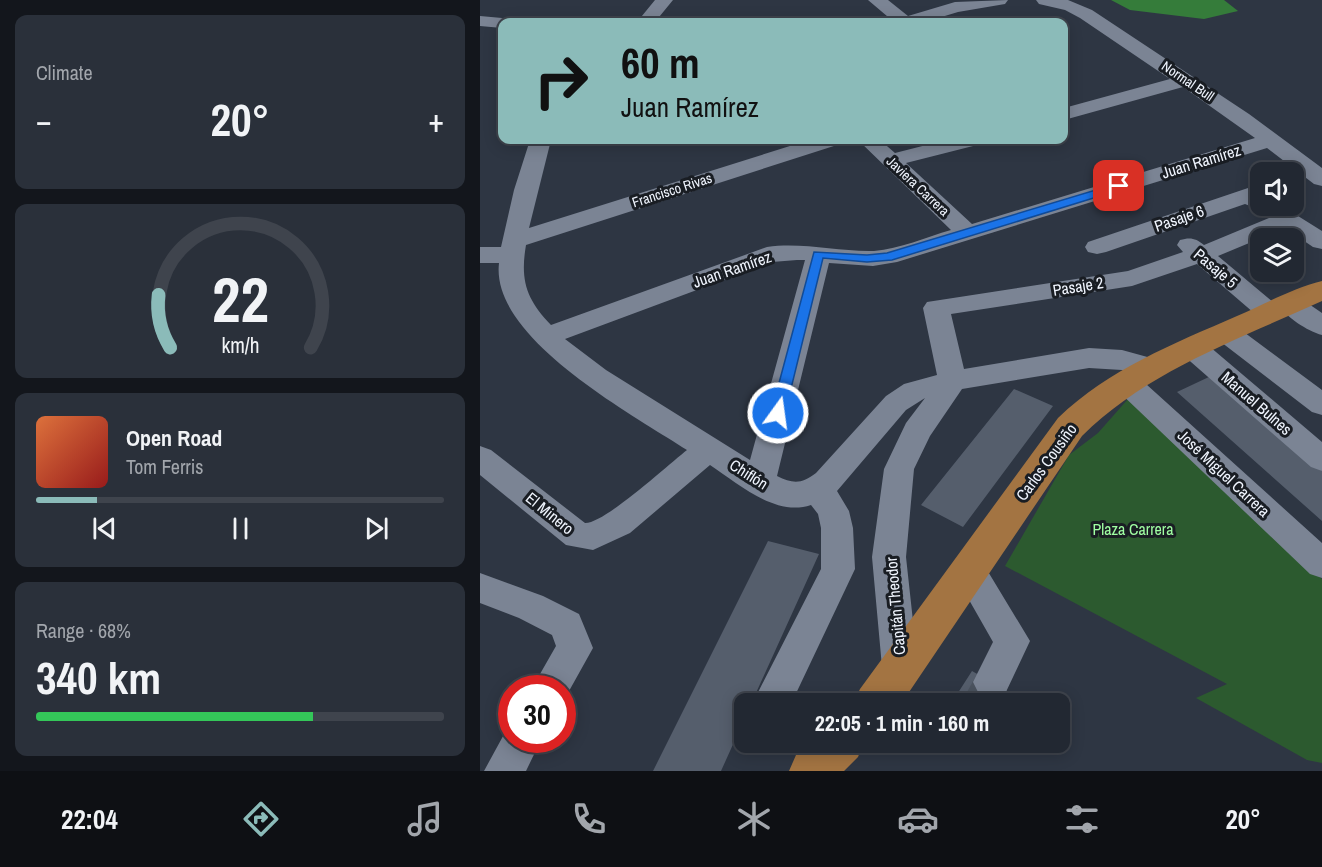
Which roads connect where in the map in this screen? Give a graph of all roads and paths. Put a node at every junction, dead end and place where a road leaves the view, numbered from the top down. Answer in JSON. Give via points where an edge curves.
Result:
{"nodes":[{"id":1,"x":664,"y":0,"type":"edge"},
{"id":2,"x":877,"y":0,"type":"edge"},
{"id":3,"x":999,"y":0,"type":"edge"},
{"id":4,"x":1049,"y":0,"type":"edge"},
{"id":5,"x":955,"y":7,"type":"junction"},
{"id":6,"x":649,"y":18,"type":"edge"},
{"id":7,"x":901,"y":18,"type":"edge"},
{"id":8,"x":919,"y":18,"type":"edge"},
{"id":9,"x":969,"y":18,"type":"edge"},
{"id":10,"x":480,"y":21,"type":"edge"},
{"id":11,"x":498,"y":23,"type":"edge"},
{"id":12,"x":1187,"y":80,"type":"junction"},
{"id":13,"x":1073,"y":111,"type":"edge"},
{"id":14,"x":1269,"y":140,"type":"junction"},
{"id":15,"x":539,"y":144,"type":"edge"},
{"id":16,"x":817,"y":144,"type":"edge"},
{"id":17,"x":872,"y":144,"type":"edge"},
{"id":18,"x":953,"y":144,"type":"edge"},
{"id":19,"x":890,"y":160,"type":"junction"},
{"id":20,"x":1322,"y":179,"type":"edge"},
{"id":21,"x":1250,"y":196,"type":"edge"},
{"id":22,"x":1282,"y":216,"type":"edge"},
{"id":23,"x":1287,"y":219,"type":"junction"},
{"id":24,"x":1162,"y":224,"type":"junction"},
{"id":25,"x":968,"y":232,"type":"junction"},
{"id":26,"x":1322,"y":242,"type":"edge"},
{"id":27,"x":1097,"y":247,"type":"dead end"},
{"id":28,"x":512,"y":248,"type":"junction"},
{"id":29,"x":819,"y":254,"type":"junction"},
{"id":30,"x":480,"y":255,"type":"edge"},
{"id":31,"x":1200,"y":255,"type":"junction"},
{"id":32,"x":1294,"y":302,"type":"edge"},
{"id":33,"x":1322,"y":326,"type":"edge"},
{"id":34,"x":1227,"y":333,"type":"junction"},
{"id":35,"x":546,"y":336,"type":"junction"},
{"id":36,"x":1193,"y":348,"type":"junction"},
{"id":37,"x":1139,"y":375,"type":"junction"},
{"id":38,"x":1310,"y":379,"type":"edge"},
{"id":39,"x":953,"y":381,"type":"junction"},
{"id":40,"x":1322,"y":405,"type":"edge"},
{"id":41,"x":709,"y":449,"type":"junction"},
{"id":42,"x":480,"y":458,"type":"edge"},
{"id":43,"x":1322,"y":459,"type":"edge"},
{"id":44,"x":760,"y":482,"type":"junction"},
{"id":45,"x":818,"y":489,"type":"junction"},
{"id":46,"x":1322,"y":564,"type":"edge"},
{"id":47,"x":969,"y":570,"type":"junction"},
{"id":48,"x":480,"y":588,"type":"edge"},
{"id":49,"x":900,"y":667,"type":"junction"},
{"id":50,"x":559,"y":675,"type":"edge"},
{"id":51,"x":992,"y":682,"type":"tunnel mouth"},
{"id":52,"x":776,"y":693,"type":"edge"},
{"id":53,"x":882,"y":693,"type":"edge"},
{"id":54,"x":514,"y":753,"type":"edge"},
{"id":55,"x":831,"y":753,"type":"edge"},
{"id":56,"x":849,"y":753,"type":"edge"},
{"id":57,"x":504,"y":771,"type":"edge"},
{"id":58,"x":812,"y":771,"type":"edge"},
{"id":59,"x":842,"y":771,"type":"edge"}],
"edges":[{"from":1,"to":6,"type":"street"},
{"from":2,"to":7,"type":"street"},
{"from":3,"to":5,"type":"street"},
{"from":4,"to":12,"type":"street","name":"Normal Bull","via":[[1086,14]]},
{"from":5,"to":8,"type":"street"},
{"from":5,"to":9,"type":"street"},
{"from":10,"to":11,"type":"street"},
{"from":12,"to":13,"type":"street"},
{"from":12,"to":14,"type":"street","name":"Normal Bull"},
{"from":14,"to":20,"type":"street","name":"Normal Bull"},
{"from":14,"to":25,"type":"street","name":"Juan Ramírez"},
{"from":15,"to":28,"type":"street","name":"Chiflón"},
{"from":16,"to":28,"type":"street","name":"Francisco Rivas"},
{"from":17,"to":19,"type":"street","name":"Javiera Carrera"},
{"from":18,"to":19,"type":"street"},
{"from":19,"to":25,"type":"street","name":"Javiera Carrera"},
{"from":21,"to":24,"type":"street","name":"Pasaje 6"},
{"from":22,"to":23,"type":"street"},
{"from":23,"to":26,"type":"street"},
{"from":23,"to":31,"type":"street","name":"Pasaje 2"},
{"from":24,"to":27,"type":"street","name":"Pasaje 6"},
{"from":24,"to":31,"type":"street","name":"Pasaje 5"},
{"from":25,"to":29,"type":"street","name":"Juan Ramírez","via":[[878,258]]},
{"from":28,"to":30,"type":"street","name":"Francisco Rivas"},
{"from":28,"to":35,"type":"street","name":"Chiflón","via":[[509,268],[513,291]]},
{"from":29,"to":35,"type":"street","name":"Juan Ramírez","via":[[768,255]]},
{"from":29,"to":44,"type":"street"},
{"from":31,"to":32,"type":"street","name":"Pasaje 5"},
{"from":31,"to":39,"type":"street","name":"Pasaje 2","via":[[1132,278],[936,308]]},
{"from":32,"to":33,"type":"street","name":"Pasaje 5"},
{"from":32,"to":34,"type":"main road","name":"Carlos Cousiño"},
{"from":34,"to":36,"type":"main road","name":"Carlos Cousiño"},
{"from":34,"to":38,"type":"street"},
{"from":35,"to":41,"type":"street","name":"Chiflón","via":[[574,362]]},
{"from":36,"to":37,"type":"main road","name":"Carlos Cousiño"},
{"from":36,"to":43,"type":"street","name":"Manuel Bulnes"},
{"from":37,"to":39,"type":"street","via":[[1122,360],[1089,358]]},
{"from":37,"to":46,"type":"street","name":"José Miguel Carrera"},
{"from":37,"to":47,"type":"main road","name":"Carlos Cousiño","via":[[1096,402],[1070,427]]},
{"from":38,"to":40,"type":"street"},
{"from":39,"to":45,"type":"street","via":[[901,398]]},
{"from":39,"to":49,"type":"street","name":"Capitán Theodor","via":[[917,430],[898,469],[889,557]]},
{"from":41,"to":42,"type":"street","name":"El Minero","via":[[618,524],[593,537],[578,536]]},
{"from":41,"to":44,"type":"street","name":"Chiflón"},
{"from":44,"to":45,"type":"street","name":"Chiflón","via":[[784,494],[803,495]]},
{"from":45,"to":52,"type":"street","via":[[833,511],[838,569]]},
{"from":47,"to":49,"type":"main road","name":"Carlos Cousiño"},
{"from":47,"to":51,"type":"street","via":[[1012,641]]},
{"from":48,"to":50,"type":"street","via":[[566,625],[575,648]]},
{"from":49,"to":53,"type":"main road","name":"Carlos Cousiño"},
{"from":54,"to":57,"type":"street"},
{"from":55,"to":58,"type":"main road"},
{"from":56,"to":59,"type":"main road"}]}
